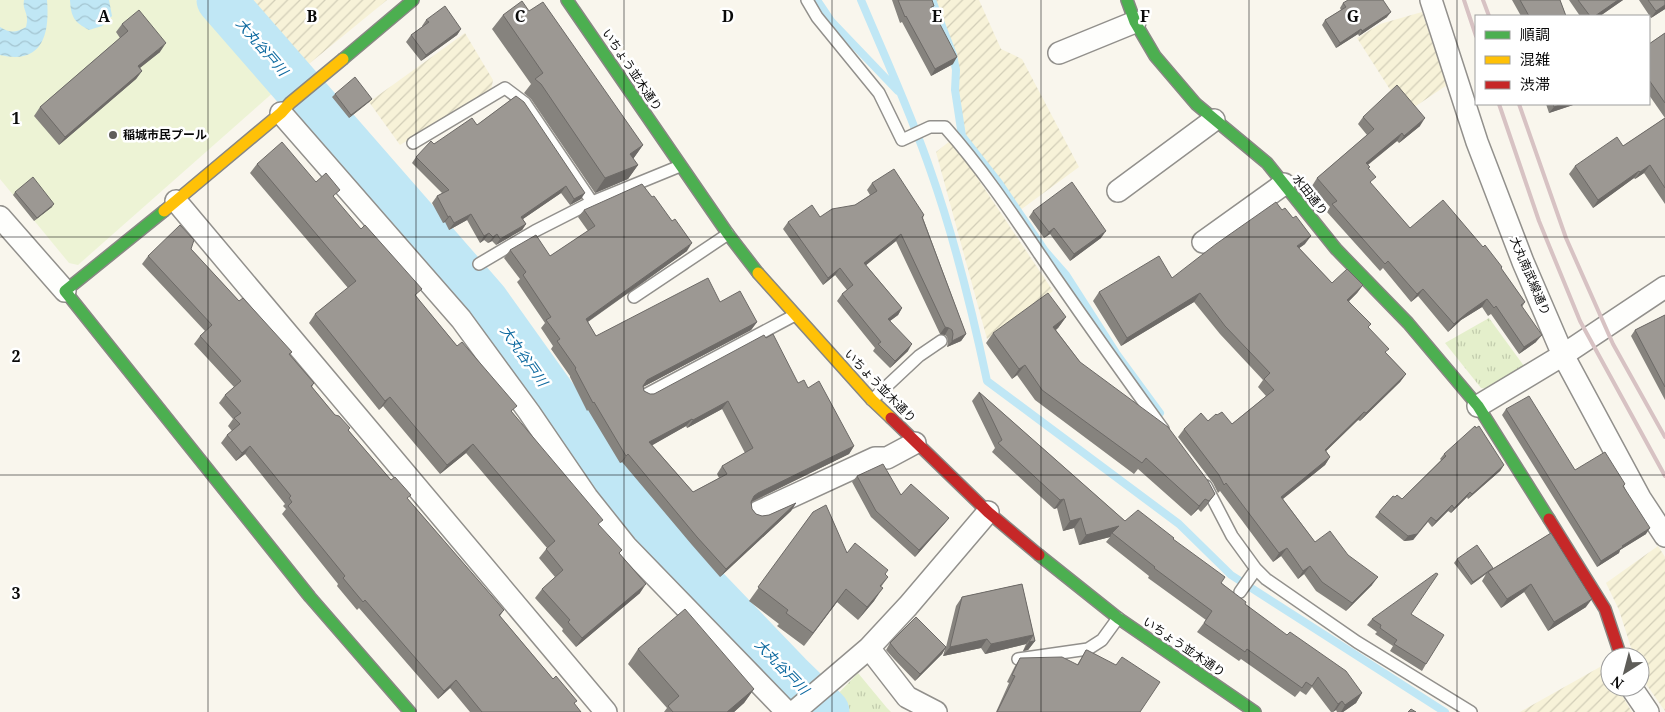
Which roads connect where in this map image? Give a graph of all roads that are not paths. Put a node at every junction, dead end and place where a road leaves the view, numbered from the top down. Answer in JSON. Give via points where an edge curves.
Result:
{"nodes":[{"id":1,"x":413,"y":0,"type":"edge"},
{"id":2,"x":567,"y":0,"type":"edge"},
{"id":3,"x":807,"y":0,"type":"edge"},
{"id":4,"x":1127,"y":0,"type":"edge"},
{"id":5,"x":1431,"y":0,"type":"edge"},
{"id":6,"x":1135,"y":22,"type":"junction"},
{"id":7,"x":1059,"y":53,"type":"dead end"},
{"id":8,"x":285,"y":108,"type":"junction"},
{"id":9,"x":1214,"y":120,"type":"junction"},
{"id":10,"x":413,"y":143,"type":"dead end"},
{"id":11,"x":680,"y":166,"type":"junction"},
{"id":12,"x":1284,"y":184,"type":"junction"},
{"id":13,"x":1118,"y":191,"type":"dead end"},
{"id":14,"x":176,"y":201,"type":"junction"},
{"id":15,"x":592,"y":202,"type":"junction"},
{"id":16,"x":0,"y":217,"type":"edge"},
{"id":17,"x":728,"y":234,"type":"junction"},
{"id":18,"x":1203,"y":242,"type":"dead end"},
{"id":19,"x":479,"y":264,"type":"dead end"},
{"id":20,"x":1665,"y":287,"type":"edge"},
{"id":21,"x":65,"y":292,"type":"junction"},
{"id":22,"x":634,"y":297,"type":"edge"},
{"id":23,"x":795,"y":315,"type":"junction"},
{"id":24,"x":941,"y":340,"type":"dead end"},
{"id":25,"x":1563,"y":355,"type":"junction"},
{"id":26,"x":645,"y":395,"type":"edge"},
{"id":27,"x":872,"y":400,"type":"junction"},
{"id":28,"x":1478,"y":406,"type":"junction"},
{"id":29,"x":1170,"y":440,"type":"edge"},
{"id":30,"x":915,"y":443,"type":"junction"},
{"id":31,"x":1197,"y":474,"type":"edge"},
{"id":32,"x":758,"y":512,"type":"dead end"},
{"id":33,"x":988,"y":512,"type":"junction"},
{"id":34,"x":1665,"y":536,"type":"edge"},
{"id":35,"x":1254,"y":572,"type":"junction"},
{"id":36,"x":1240,"y":592,"type":"dead end"},
{"id":37,"x":1118,"y":618,"type":"junction"},
{"id":38,"x":1618,"y":647,"type":"edge"},
{"id":39,"x":869,"y":648,"type":"junction"},
{"id":40,"x":1018,"y":660,"type":"edge"},
{"id":41,"x":1638,"y":697,"type":"edge"},
{"id":42,"x":792,"y":711,"type":"edge"},
{"id":43,"x":410,"y":712,"type":"edge"},
{"id":44,"x":606,"y":712,"type":"edge"},
{"id":45,"x":936,"y":712,"type":"edge"},
{"id":46,"x":1255,"y":712,"type":"edge"},
{"id":47,"x":1471,"y":712,"type":"edge"},
{"id":48,"x":1648,"y":712,"type":"edge"}],
"edges":[{"from":1,"to":8,"type":"street"},
{"from":2,"to":11,"type":"street","name":"いちょう並木通り"},
{"from":3,"to":29,"type":"lane","via":[[817,18],[879,93],[902,140],[930,127],[946,127],[990,182]]},
{"from":4,"to":6,"type":"street","name":"水田通り"},
{"from":5,"to":25,"type":"street","name":"大丸南武線通り","via":[[1477,142]]},
{"from":6,"to":7,"type":"street"},
{"from":6,"to":9,"type":"street","name":"水田通り","via":[[1155,56]]},
{"from":8,"to":14,"type":"street"},
{"from":8,"to":42,"type":"street","via":[[461,319],[587,498],[626,546]]},
{"from":9,"to":12,"type":"street","name":"水田通り","via":[[1259,157]]},
{"from":9,"to":13,"type":"street"},
{"from":10,"to":15,"type":"lane","via":[[505,88],[525,103]]},
{"from":11,"to":15,"type":"lane"},
{"from":11,"to":17,"type":"street","name":"いちょう並木通り"},
{"from":12,"to":18,"type":"street"},
{"from":12,"to":28,"type":"street","name":"水田通り","via":[[1336,249],[1408,323]]},
{"from":14,"to":21,"type":"street"},
{"from":14,"to":44,"type":"street"},
{"from":15,"to":19,"type":"lane"},
{"from":16,"to":21,"type":"street"},
{"from":17,"to":22,"type":"lane"},
{"from":17,"to":23,"type":"street","name":"いちょう並木通り"},
{"from":20,"to":25,"type":"street"},
{"from":21,"to":43,"type":"street","via":[[310,597]]},
{"from":23,"to":26,"type":"lane"},
{"from":23,"to":27,"type":"street","name":"いちょう並木通り"},
{"from":24,"to":27,"type":"lane"},
{"from":25,"to":28,"type":"street"},
{"from":25,"to":34,"type":"street","name":"大丸南武線通り","via":[[1640,498]]},
{"from":27,"to":30,"type":"street","name":"いちょう並木通り"},
{"from":28,"to":38,"type":"street","name":"水田通り","via":[[1605,609]]},
{"from":30,"to":32,"type":"street"},
{"from":30,"to":33,"type":"street","name":"いちょう並木通り"},
{"from":31,"to":35,"type":"lane"},
{"from":33,"to":37,"type":"street","name":"いちょう並木通り"},
{"from":33,"to":39,"type":"street"},
{"from":35,"to":36,"type":"lane"},
{"from":35,"to":47,"type":"lane","via":[[1357,642]]},
{"from":37,"to":40,"type":"lane","via":[[1102,640],[1088,649]]},
{"from":37,"to":46,"type":"street","name":"いちょう並木通り"},
{"from":39,"to":42,"type":"street"},
{"from":39,"to":45,"type":"street","via":[[906,697]]},
{"from":41,"to":48,"type":"street"}]}
